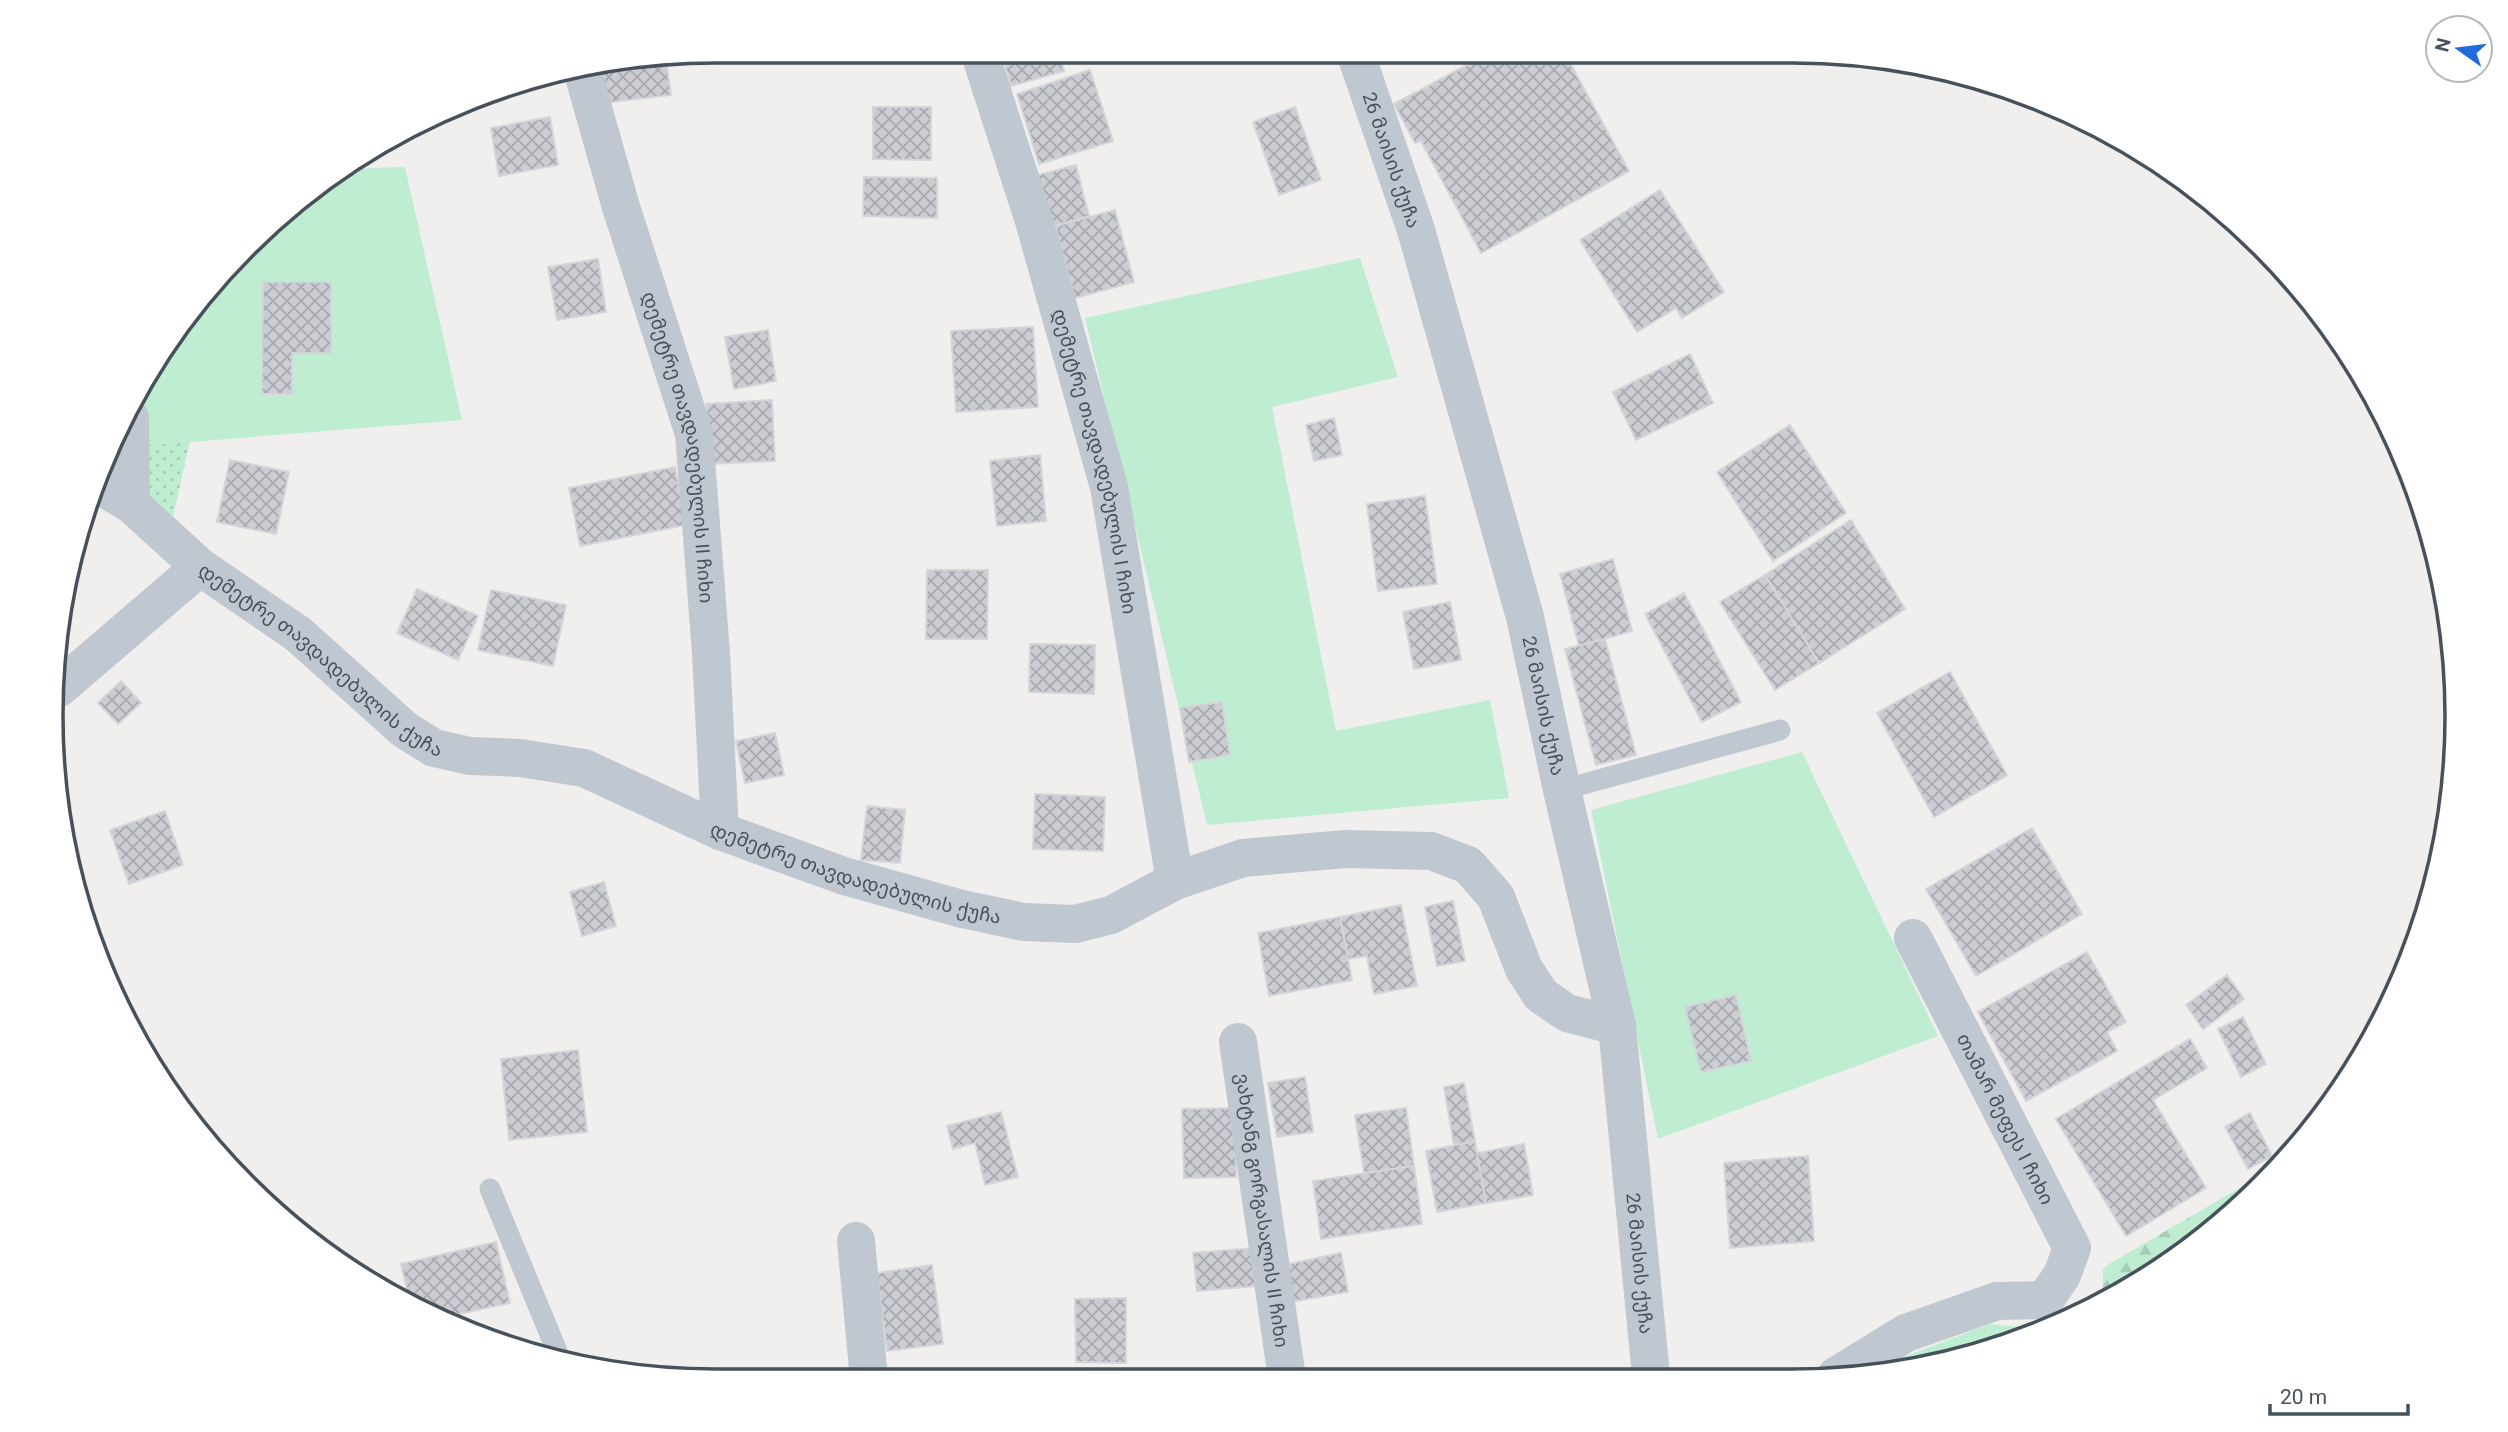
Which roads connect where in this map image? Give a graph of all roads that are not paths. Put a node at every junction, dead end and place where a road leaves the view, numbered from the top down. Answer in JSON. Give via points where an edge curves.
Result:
{"nodes":[{"id":1,"x":983,"y":63,"type":"edge"},
{"id":2,"x":1359,"y":63,"type":"edge"},
{"id":3,"x":584,"y":77,"type":"edge"},
{"id":4,"x":127,"y":433,"type":"edge"},
{"id":5,"x":116,"y":495,"type":"edge"},
{"id":6,"x":200,"y":567,"type":"junction"},
{"id":7,"x":64,"y":684,"type":"edge"},
{"id":8,"x":1780,"y":730,"type":"dead end"},
{"id":9,"x":1562,"y":790,"type":"junction"},
{"id":10,"x":720,"y":831,"type":"junction"},
{"id":11,"x":1175,"y":881,"type":"junction"},
{"id":12,"x":1913,"y":938,"type":"dead end"},
{"id":13,"x":1617,"y":1026,"type":"junction"},
{"id":14,"x":1238,"y":1042,"type":"dead end"},
{"id":15,"x":490,"y":1189,"type":"dead end"},
{"id":16,"x":856,"y":1241,"type":"dead end"},
{"id":17,"x":2053,"y":1310,"type":"edge"},
{"id":18,"x":556,"y":1349,"type":"edge"},
{"id":19,"x":1852,"y":1366,"type":"edge"},
{"id":20,"x":868,"y":1369,"type":"edge"},
{"id":21,"x":1286,"y":1369,"type":"edge"},
{"id":22,"x":1650,"y":1369,"type":"edge"}],
"edges":[{"from":1,"to":11,"type":"street","name":"დემეტრე თავდადებულის I ჩიხი","via":[[1034,221],[1109,487]]},
{"from":2,"to":9,"type":"street","name":"26 მაისის ქუჩა","via":[[1416,230],[1481,457],[1525,617]]},
{"from":3,"to":10,"type":"street","name":"დემეტრე თავდადებულის II ჩიხი","via":[[694,434]]},
{"from":4,"to":5,"type":"street"},
{"from":5,"to":6,"type":"street","name":"დემეტრე თავდადებულის ქუჩა"},
{"from":6,"to":7,"type":"street"},
{"from":6,"to":10,"type":"street","name":"დემეტრე თავდადებულის ქუჩა","via":[[298,634],[405,730],[434,748],[584,768]]},
{"from":8,"to":9,"type":"lane"},
{"from":9,"to":13,"type":"street","name":"26 მაისის ქუჩა"},
{"from":10,"to":11,"type":"street","name":"დემეტრე თავდადებულის ქუჩა","via":[[844,876],[1024,922],[1075,924],[1111,915]]},
{"from":11,"to":13,"type":"street","name":"დემეტრე თავდადებულის ქუჩა","via":[[1243,858],[1345,849],[1432,851],[1468,865],[1496,897],[1524,969],[1541,995],[1567,1013]]},
{"from":12,"to":17,"type":"street","name":"თამარ მეფეს I ჩიხი","via":[[2072,1248]]},
{"from":13,"to":22,"type":"street","name":"26 მაისის ქუჩა"},
{"from":14,"to":21,"type":"street","name":"ვახტანგ გორგასალის II ჩიხი"},
{"from":15,"to":18,"type":"lane"},
{"from":16,"to":20,"type":"street"},
{"from":17,"to":19,"type":"street","via":[[1997,1301],[1906,1333]]}]}
